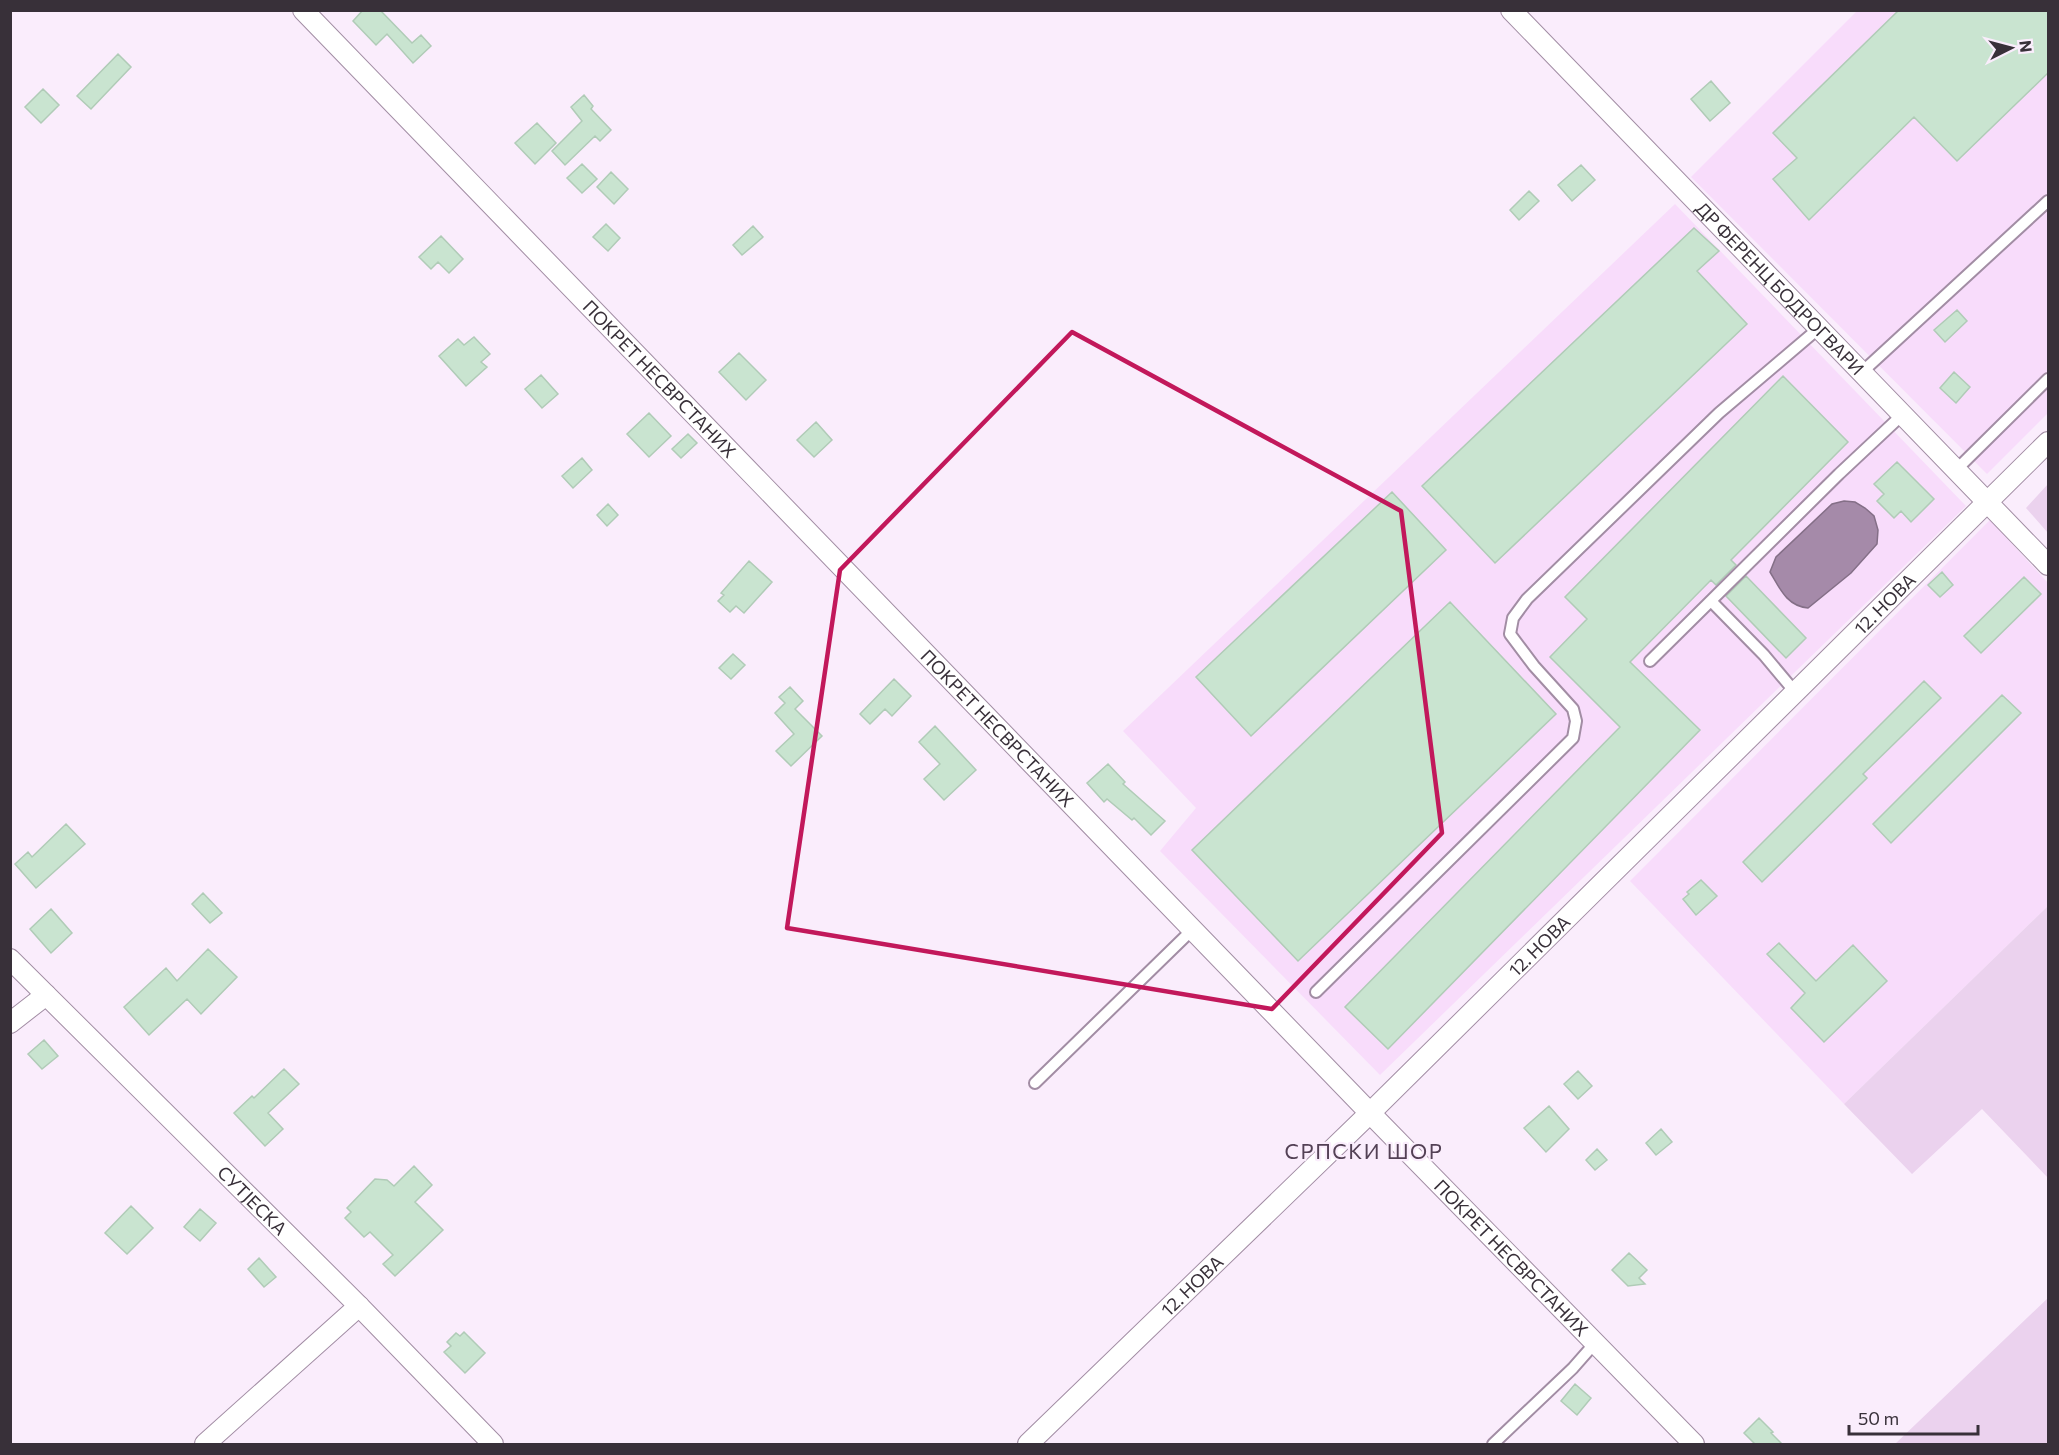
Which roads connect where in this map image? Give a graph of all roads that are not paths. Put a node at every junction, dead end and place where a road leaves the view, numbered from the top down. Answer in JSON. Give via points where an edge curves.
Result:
{"nodes":[{"id":1,"x":303,"y":10,"type":"edge"},
{"id":2,"x":1511,"y":10,"type":"edge"},
{"id":3,"x":2049,"y":201,"type":"edge"},
{"id":4,"x":1819,"y":328,"type":"junction"},
{"id":5,"x":1861,"y":372,"type":"junction"},
{"id":6,"x":2049,"y":379,"type":"edge"},
{"id":7,"x":1902,"y":415,"type":"junction"},
{"id":8,"x":2049,"y":442,"type":"edge"},
{"id":9,"x":1956,"y":470,"type":"junction"},
{"id":10,"x":1987,"y":502,"type":"junction"},
{"id":11,"x":2049,"y":565,"type":"edge"},
{"id":12,"x":1711,"y":602,"type":"junction"},
{"id":13,"x":1650,"y":661,"type":"dead end"},
{"id":14,"x":1795,"y":692,"type":"junction"},
{"id":15,"x":1192,"y":929,"type":"junction"},
{"id":16,"x":10,"y":959,"type":"edge"},
{"id":17,"x":1316,"y":992,"type":"dead end"},
{"id":18,"x":46,"y":995,"type":"junction"},
{"id":19,"x":10,"y":1023,"type":"edge"},
{"id":20,"x":1035,"y":1083,"type":"dead end"},
{"id":21,"x":1370,"y":1113,"type":"junction"},
{"id":22,"x":359,"y":1306,"type":"junction"},
{"id":23,"x":1595,"y":1343,"type":"junction"},
{"id":24,"x":205,"y":1444,"type":"edge"},
{"id":25,"x":493,"y":1444,"type":"edge"},
{"id":26,"x":1028,"y":1444,"type":"edge"},
{"id":27,"x":1493,"y":1444,"type":"edge"},
{"id":28,"x":1694,"y":1444,"type":"edge"}],
"edges":[{"from":1,"to":15,"type":"street","name":"ПОКРЕТ НЕСВРСТАНИХ"},
{"from":2,"to":4,"type":"street","name":"ДР ФЕРЕНЦ БОДРОГВАРИ"},
{"from":3,"to":5,"type":"lane"},
{"from":4,"to":5,"type":"street","name":"ДР ФЕРЕНЦ БОДРОГВАРИ"},
{"from":4,"to":17,"type":"lane","via":[[1719,413],[1527,599],[1513,618],[1510,634],[1574,709],[1573,738]]},
{"from":5,"to":7,"type":"street","name":"ДР ФЕРЕНЦ БОДРОГВАРИ"},
{"from":6,"to":9,"type":"lane"},
{"from":7,"to":9,"type":"street","name":"ДР ФЕРЕНЦ БОДРОГВАРИ"},
{"from":7,"to":12,"type":"lane"},
{"from":8,"to":10,"type":"street","name":"12. НОВА"},
{"from":9,"to":10,"type":"street","name":"ДР ФЕРЕНЦ БОДРОГВАРИ"},
{"from":10,"to":11,"type":"street","name":"ДР ФЕРЕНЦ БОДРОГВАРИ"},
{"from":10,"to":14,"type":"street","name":"12. НОВА"},
{"from":12,"to":13,"type":"lane"},
{"from":12,"to":14,"type":"lane"},
{"from":14,"to":21,"type":"street","name":"12. НОВА"},
{"from":15,"to":20,"type":"lane"},
{"from":15,"to":21,"type":"street","name":"ПОКРЕТ НЕСВРСТАНИХ"},
{"from":16,"to":18,"type":"street","name":"СУТЈЕСКА"},
{"from":18,"to":19,"type":"street"},
{"from":18,"to":22,"type":"street","name":"СУТЈЕСКА"},
{"from":21,"to":23,"type":"street","name":"ПОКРЕТ НЕСВРСТАНИХ"},
{"from":21,"to":26,"type":"street","name":"12. НОВА"},
{"from":22,"to":24,"type":"street"},
{"from":22,"to":25,"type":"street","name":"СУТЈЕСКА"},
{"from":23,"to":27,"type":"lane"},
{"from":23,"to":28,"type":"street","name":"ПОКРЕТ НЕСВРСТАНИХ"}]}
